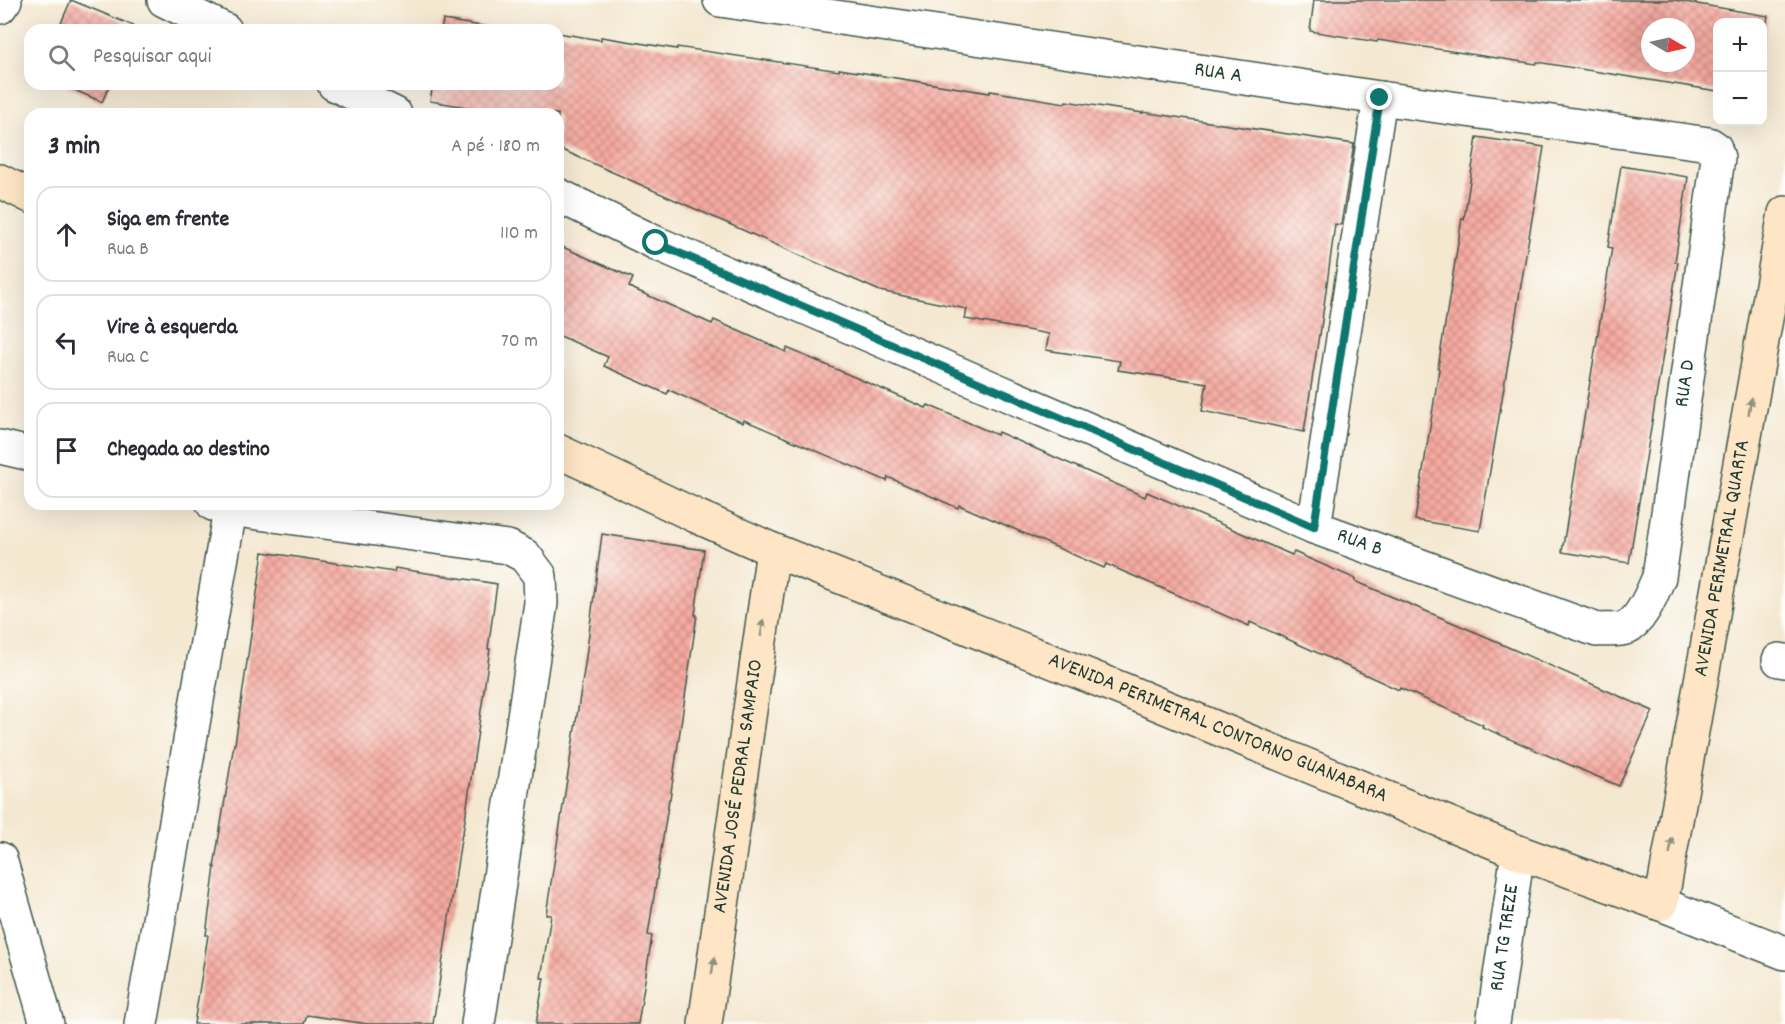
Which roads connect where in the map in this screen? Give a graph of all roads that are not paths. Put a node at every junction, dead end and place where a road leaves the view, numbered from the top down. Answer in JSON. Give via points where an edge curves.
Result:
{"nodes":[{"id":1,"x":5,"y":0,"type":"edge"},
{"id":2,"x":164,"y":0,"type":"edge"},
{"id":3,"x":720,"y":0,"type":"edge"},
{"id":4,"x":0,"y":7,"type":"edge"},
{"id":5,"x":213,"y":24,"type":"edge"},
{"id":6,"x":346,"y":90,"type":"edge"},
{"id":7,"x":1380,"y":98,"type":"junction"},
{"id":8,"x":383,"y":108,"type":"edge"},
{"id":9,"x":1715,"y":148,"type":"joint"},
{"id":10,"x":0,"y":182,"type":"edge"},
{"id":11,"x":24,"y":193,"type":"edge"},
{"id":12,"x":564,"y":198,"type":"edge"},
{"id":13,"x":1785,"y":213,"type":"edge"},
{"id":14,"x":0,"y":447,"type":"edge"},
{"id":15,"x":24,"y":453,"type":"edge"},
{"id":16,"x":564,"y":454,"type":"edge"},
{"id":17,"x":223,"y":510,"type":"edge"},
{"id":18,"x":252,"y":510,"type":"edge"},
{"id":19,"x":1314,"y":527,"type":"junction"},
{"id":20,"x":773,"y":550,"type":"junction"},
{"id":21,"x":1640,"y":616,"type":"joint"},
{"id":22,"x":1518,"y":852,"type":"junction"},
{"id":23,"x":0,"y":859,"type":"edge"},
{"id":24,"x":1661,"y":904,"type":"junction"},
{"id":25,"x":1785,"y":953,"type":"edge"},
{"id":26,"x":47,"y":1024,"type":"edge"},
{"id":27,"x":141,"y":1024,"type":"edge"},
{"id":28,"x":478,"y":1024,"type":"edge"},
{"id":29,"x":705,"y":1024,"type":"edge"},
{"id":30,"x":1493,"y":1024,"type":"edge"}],
"edges":[{"from":1,"to":4,"type":"street"},
{"from":2,"to":5,"type":"street"},
{"from":3,"to":7,"type":"street","name":"RUA A"},
{"from":6,"to":8,"type":"street"},
{"from":7,"to":9,"type":"street","name":"RUA A","via":[[1709,144]]},
{"from":7,"to":19,"type":"street"},
{"from":9,"to":21,"type":"street","name":"RUA D","via":[[1718,158],[1659,577]]},
{"from":10,"to":11,"type":"main road"},
{"from":12,"to":19,"type":"street","name":"RUA B","via":[[656,243]]},
{"from":24,"to":13,"type":"main road","name":"AVENIDA PERIMETRAL QUARTA","one_way":true},
{"from":14,"to":15,"type":"street"},
{"from":16,"to":20,"type":"main road","name":"AVENIDA PERIMETRAL CONTORNO GUANABARA"},
{"from":17,"to":27,"type":"street"},
{"from":18,"to":28,"type":"street","via":[[508,547],[525,556],[540,576],[541,603]]},
{"from":19,"to":21,"type":"street","name":"RUA B","via":[[1597,630],[1625,628]]},
{"from":20,"to":22,"type":"main road","name":"AVENIDA PERIMETRAL CONTORNO GUANABARA"},
{"from":29,"to":20,"type":"main road","name":"AVENIDA JOSÉ PEDRAL SAMPAIO","one_way":true},
{"from":22,"to":24,"type":"main road","name":"AVENIDA PERIMETRAL CONTORNO GUANABARA"},
{"from":22,"to":30,"type":"street","name":"RUA TG TREZE"},
{"from":23,"to":26,"type":"street"},
{"from":24,"to":25,"type":"street"}]}
